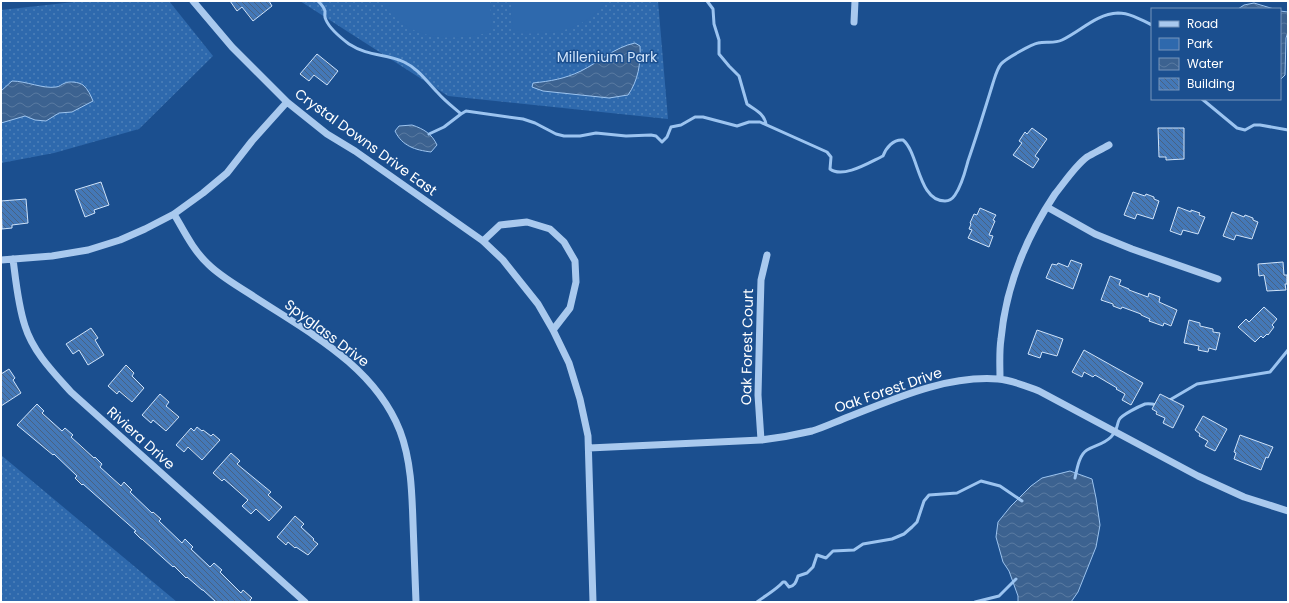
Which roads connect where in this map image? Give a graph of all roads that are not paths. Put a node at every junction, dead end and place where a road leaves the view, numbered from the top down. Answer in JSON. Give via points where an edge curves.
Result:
{"nodes":[{"id":1,"x":193,"y":1,"type":"edge"},
{"id":2,"x":855,"y":1,"type":"edge"},
{"id":3,"x":854,"y":22,"type":"dead end"},
{"id":4,"x":286,"y":102,"type":"junction"},
{"id":5,"x":1109,"y":145,"type":"dead end"},
{"id":6,"x":1047,"y":207,"type":"junction"},
{"id":7,"x":174,"y":214,"type":"junction"},
{"id":8,"x":483,"y":241,"type":"junction"},
{"id":9,"x":767,"y":255,"type":"dead end"},
{"id":10,"x":13,"y":259,"type":"junction"},
{"id":11,"x":1,"y":260,"type":"edge"},
{"id":12,"x":1218,"y":279,"type":"dead end"},
{"id":13,"x":553,"y":330,"type":"junction"},
{"id":14,"x":1000,"y":379,"type":"junction"},
{"id":15,"x":761,"y":440,"type":"junction"},
{"id":16,"x":589,"y":448,"type":"junction"},
{"id":17,"x":1288,"y":511,"type":"edge"},
{"id":18,"x":305,"y":602,"type":"edge"},
{"id":19,"x":416,"y":602,"type":"edge"},
{"id":20,"x":594,"y":602,"type":"edge"}],
"edges":[{"from":1,"to":4,"type":"street","name":"Crystal Downs Drive East","via":[[232,47]]},
{"from":2,"to":3,"type":"street"},
{"from":4,"to":7,"type":"street","via":[[227,172]]},
{"from":4,"to":8,"type":"street","name":"Crystal Downs Drive East","via":[[327,134]]},
{"from":5,"to":6,"type":"street","via":[[1086,158]]},
{"from":6,"to":12,"type":"street","via":[[1095,234]]},
{"from":6,"to":14,"type":"street","via":[[1026,243],[1013,278],[1001,340]]},
{"from":7,"to":10,"type":"street","via":[[120,240],[88,250]]},
{"from":7,"to":19,"type":"street","name":"Spyglass Drive","via":[[194,248],[208,264],[349,362],[370,382],[386,403],[400,431],[408,461],[412,495]]},
{"from":8,"to":13,"type":"street","name":"Crystal Downs Drive East","via":[[520,281],[538,304]]},
{"from":8,"to":13,"type":"street","via":[[500,226],[527,222],[550,229],[564,242],[575,261],[576,282],[570,308]]},
{"from":9,"to":15,"type":"street","name":"Oak Forest Court","via":[[760,308],[758,395]]},
{"from":10,"to":11,"type":"street"},
{"from":10,"to":18,"type":"street","name":"Riviera Drive","via":[[26,327],[34,345],[49,367],[71,392]]},
{"from":13,"to":16,"type":"street","name":"Crystal Downs Drive East","via":[[569,363],[580,399]]},
{"from":14,"to":15,"type":"street","name":"Oak Forest Drive","via":[[963,380],[936,386],[813,430]]},
{"from":14,"to":17,"type":"street","name":"Oak Forest Drive","via":[[1039,391],[1198,476],[1244,497]]},
{"from":15,"to":16,"type":"street","name":"Oak Forest Drive"},
{"from":16,"to":20,"type":"street","name":"Crystal Downs Drive East"}]}
